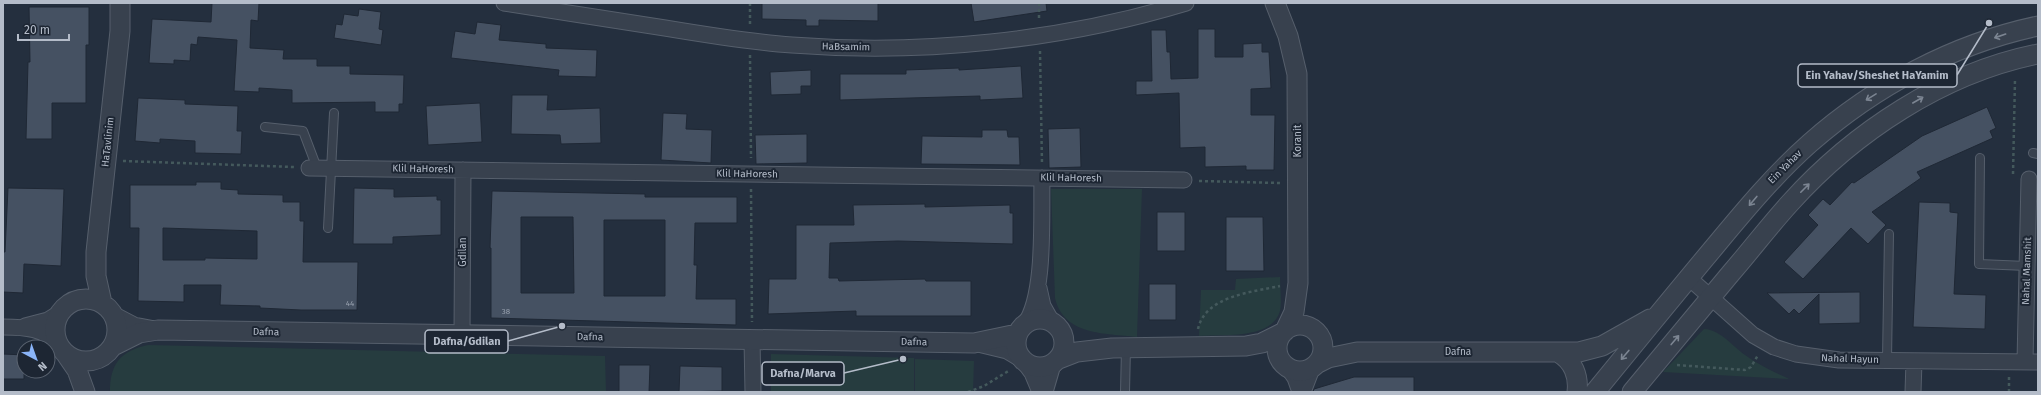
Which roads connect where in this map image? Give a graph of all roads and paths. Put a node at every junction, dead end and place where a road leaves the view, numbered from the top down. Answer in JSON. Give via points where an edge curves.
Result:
{"nodes":[{"id":1,"x":120,"y":3,"type":"edge"},
{"id":2,"x":131,"y":3,"type":"edge"},
{"id":3,"x":504,"y":3,"type":"edge"},
{"id":4,"x":1039,"y":3,"type":"edge"},
{"id":5,"x":1186,"y":3,"type":"edge"},
{"id":6,"x":1275,"y":3,"type":"edge"},
{"id":7,"x":2038,"y":26,"type":"edge"},
{"id":8,"x":120,"y":31,"type":"junction"},
{"id":9,"x":1040,"y":34,"type":"junction"},
{"id":10,"x":2038,"y":54,"type":"edge"},
{"id":11,"x":334,"y":113,"type":"dead end"},
{"id":12,"x":265,"y":127,"type":"dead end"},
{"id":13,"x":1980,"y":158,"type":"dead end"},
{"id":14,"x":106,"y":161,"type":"junction"},
{"id":15,"x":313,"y":168,"type":"junction"},
{"id":16,"x":332,"y":168,"type":"junction"},
{"id":17,"x":463,"y":170,"type":"junction"},
{"id":18,"x":1042,"y":178,"type":"junction"},
{"id":19,"x":1184,"y":180,"type":"joint"},
{"id":20,"x":1298,"y":184,"type":"junction"},
{"id":21,"x":2032,"y":185,"type":"edge"},
{"id":22,"x":328,"y":228,"type":"dead end"},
{"id":23,"x":1889,"y":234,"type":"dead end"},
{"id":24,"x":96,"y":252,"type":"junction"},
{"id":25,"x":2027,"y":266,"type":"junction"},
{"id":26,"x":1689,"y":278,"type":"junction"},
{"id":27,"x":1298,"y":283,"type":"junction"},
{"id":28,"x":1039,"y":286,"type":"junction"},
{"id":29,"x":1711,"y":297,"type":"junction"},
{"id":30,"x":65,"y":308,"type":"junction"},
{"id":31,"x":107,"y":308,"type":"junction"},
{"id":32,"x":1660,"y":314,"type":"junction"},
{"id":33,"x":1057,"y":326,"type":"junction"},
{"id":34,"x":3,"y":327,"type":"edge"},
{"id":35,"x":20,"y":327,"type":"junction"},
{"id":36,"x":158,"y":330,"type":"junction"},
{"id":37,"x":1021,"y":330,"type":"junction"},
{"id":38,"x":1284,"y":332,"type":"junction"},
{"id":39,"x":1319,"y":334,"type":"junction"},
{"id":40,"x":462,"y":335,"type":"junction"},
{"id":41,"x":752,"y":340,"type":"junction"},
{"id":42,"x":1764,"y":341,"type":"junction"},
{"id":43,"x":974,"y":343,"type":"junction"},
{"id":44,"x":1242,"y":346,"type":"junction"},
{"id":45,"x":1122,"y":347,"type":"junction"},
{"id":46,"x":1194,"y":347,"type":"junction"},
{"id":47,"x":63,"y":350,"type":"junction"},
{"id":48,"x":108,"y":351,"type":"junction"},
{"id":49,"x":1357,"y":352,"type":"junction"},
{"id":50,"x":1559,"y":353,"type":"junction"},
{"id":51,"x":1057,"y":360,"type":"junction"},
{"id":52,"x":1887,"y":360,"type":"junction"},
{"id":53,"x":1023,"y":361,"type":"junction"},
{"id":54,"x":1914,"y":361,"type":"junction"},
{"id":55,"x":2031,"y":362,"type":"edge"},
{"id":56,"x":1315,"y":364,"type":"junction"},
{"id":57,"x":1656,"y":364,"type":"junction"},
{"id":58,"x":1286,"y":365,"type":"junction"},
{"id":59,"x":86,"y":392,"type":"edge"},
{"id":60,"x":89,"y":392,"type":"edge"},
{"id":61,"x":753,"y":392,"type":"edge"},
{"id":62,"x":968,"y":392,"type":"edge"},
{"id":63,"x":1040,"y":392,"type":"edge"},
{"id":64,"x":1045,"y":392,"type":"edge"},
{"id":65,"x":1125,"y":392,"type":"edge"},
{"id":66,"x":1300,"y":392,"type":"edge"},
{"id":67,"x":1303,"y":392,"type":"edge"},
{"id":68,"x":1577,"y":392,"type":"edge"},
{"id":69,"x":1595,"y":392,"type":"edge"},
{"id":70,"x":1632,"y":392,"type":"edge"},
{"id":71,"x":1913,"y":392,"type":"edge"}],
"edges":[{"from":1,"to":8,"type":"street","name":"HaTavlinim"},
{"from":2,"to":8,"type":"street","name":"HaTavlinim"},
{"from":3,"to":9,"type":"street","name":"HaBsamim","via":[[719,37],[829,47],[898,48]]},
{"from":4,"to":9,"type":"path"},
{"from":5,"to":9,"type":"street","name":"HaBsamim","via":[[1114,21]]},
{"from":6,"to":20,"type":"street","name":"Koranit","via":[[1288,36],[1297,74]]},
{"from":7,"to":26,"type":"street","name":"Ein Yahav","one_way":true,"via":[[2014,31],[1956,51],[1903,77],[1854,108],[1809,144],[1768,184]]},
{"from":8,"to":14,"type":"street","name":"HaTavlinim"},
{"from":9,"to":18,"type":"path"},
{"from":29,"to":10,"type":"street","one_way":true,"via":[[1790,203],[1830,163],[1873,128],[1920,99],[1970,75]]},
{"from":11,"to":16,"type":"lane"},
{"from":12,"to":15,"type":"lane","via":[[304,131]]},
{"from":13,"to":25,"type":"lane","via":[[1979,264]]},
{"from":14,"to":15,"type":"path"},
{"from":14,"to":24,"type":"street","name":"HaTavlinim"},
{"from":15,"to":16,"type":"street","name":"Klil HaHoresh"},
{"from":16,"to":17,"type":"street","name":"Klil HaHoresh"},
{"from":16,"to":22,"type":"lane"},
{"from":17,"to":18,"type":"street","name":"Klil HaHoresh"},
{"from":17,"to":40,"type":"street","name":"Gdilan"},
{"from":18,"to":19,"type":"street","name":"Klil HaHoresh"},
{"from":18,"to":28,"type":"street"},
{"from":19,"to":20,"type":"path"},
{"from":20,"to":27,"type":"street","name":"Koranit"},
{"from":21,"to":25,"type":"street","name":"Nahal Mamshit"},
{"from":23,"to":52,"type":"lane"},
{"from":24,"to":30,"type":"street","name":"HaTavlinim","via":[[82,288]]},
{"from":24,"to":31,"type":"street","name":"HaTavlinim","via":[[97,282]]},
{"from":25,"to":55,"type":"street","name":"Nahal Mamshit"},
{"from":26,"to":29,"type":"street","name":"Nahal Hayun"},
{"from":26,"to":32,"type":"street","name":"Ein Yahav"},
{"from":27,"to":38,"type":"street","name":"Koranit","via":[[1294,312]]},
{"from":27,"to":39,"type":"street","name":"Koranit","via":[[1309,317]]},
{"from":27,"to":46,"type":"path","via":[[1245,294],[1214,305],[1199,323]]},
{"from":28,"to":33,"type":"street","via":[[1044,306]]},
{"from":28,"to":37,"type":"street","via":[[1032,311]]},
{"from":29,"to":42,"type":"street","name":"Nahal Hayun","via":[[1744,327]]},
{"from":57,"to":29,"type":"street","one_way":true},
{"from":30,"to":31,"type":"street","via":[[79,300],[88,299]]},
{"from":30,"to":35,"type":"street","via":[[40,323]]},
{"from":30,"to":47,"type":"street","via":[[56,323],[55,333]]},
{"from":31,"to":36,"type":"street","name":"Dafna","via":[[134,324]]},
{"from":31,"to":48,"type":"street","via":[[117,332]]},
{"from":32,"to":50,"type":"street","name":"Dafna","via":[[1595,349]]},
{"from":32,"to":69,"type":"street","name":"Ein Yahav","one_way":true},
{"from":33,"to":37,"type":"street","via":[[1038,319]]},
{"from":33,"to":45,"type":"street","via":[[1086,342]]},
{"from":33,"to":51,"type":"street","via":[[1064,345]]},
{"from":34,"to":35,"type":"street"},
{"from":35,"to":47,"type":"street","via":[[44,332]]},
{"from":36,"to":40,"type":"street","name":"Dafna"},
{"from":36,"to":48,"type":"street","name":"Dafna","via":[[139,333]]},
{"from":37,"to":43,"type":"street","name":"Dafna"},
{"from":37,"to":53,"type":"street","via":[[1016,349]]},
{"from":38,"to":39,"type":"street","via":[[1291,327],[1302,325],[1312,328]]},
{"from":38,"to":44,"type":"street","via":[[1262,342]]},
{"from":38,"to":58,"type":"street","via":[[1279,339],[1277,350]]},
{"from":39,"to":49,"type":"street","name":"Dafna","via":[[1336,346]]},
{"from":39,"to":56,"type":"street","via":[[1323,349]]},
{"from":40,"to":41,"type":"street","name":"Dafna"},
{"from":41,"to":43,"type":"street","name":"Dafna"},
{"from":41,"to":61,"type":"street"},
{"from":42,"to":52,"type":"street","name":"Nahal Hayun","via":[[1785,351],[1807,356],[1839,360]]},
{"from":42,"to":57,"type":"path","via":[[1756,361],[1746,370]]},
{"from":43,"to":53,"type":"street","name":"Dafna","via":[[997,348]]},
{"from":44,"to":46,"type":"street"},
{"from":44,"to":58,"type":"street","via":[[1261,350]]},
{"from":45,"to":46,"type":"street"},
{"from":45,"to":51,"type":"street","via":[[1077,352]]},
{"from":45,"to":65,"type":"lane"},
{"from":47,"to":48,"type":"street","via":[[75,359],[84,361],[93,360]]},
{"from":47,"to":59,"type":"street","via":[[77,370]]},
{"from":48,"to":60,"type":"street","via":[[93,370]]},
{"from":49,"to":50,"type":"street","name":"Dafna"},
{"from":49,"to":56,"type":"street","name":"Dafna","via":[[1328,358]]},
{"from":50,"to":68,"type":"street","via":[[1568,359],[1574,368]]},
{"from":51,"to":53,"type":"street","via":[[1050,366],[1038,368]]},
{"from":51,"to":64,"type":"street"},
{"from":52,"to":54,"type":"street","name":"Nahal Hayun"},
{"from":53,"to":62,"type":"path","via":[[984,386]]},
{"from":53,"to":63,"type":"street","via":[[1032,373]]},
{"from":54,"to":55,"type":"street","name":"Nahal Hayun"},
{"from":54,"to":71,"type":"street"},
{"from":56,"to":58,"type":"street","via":[[1302,371]]},
{"from":56,"to":67,"type":"street"},
{"from":57,"to":70,"type":"street"},
{"from":58,"to":66,"type":"street","via":[[1295,378]]}]}
